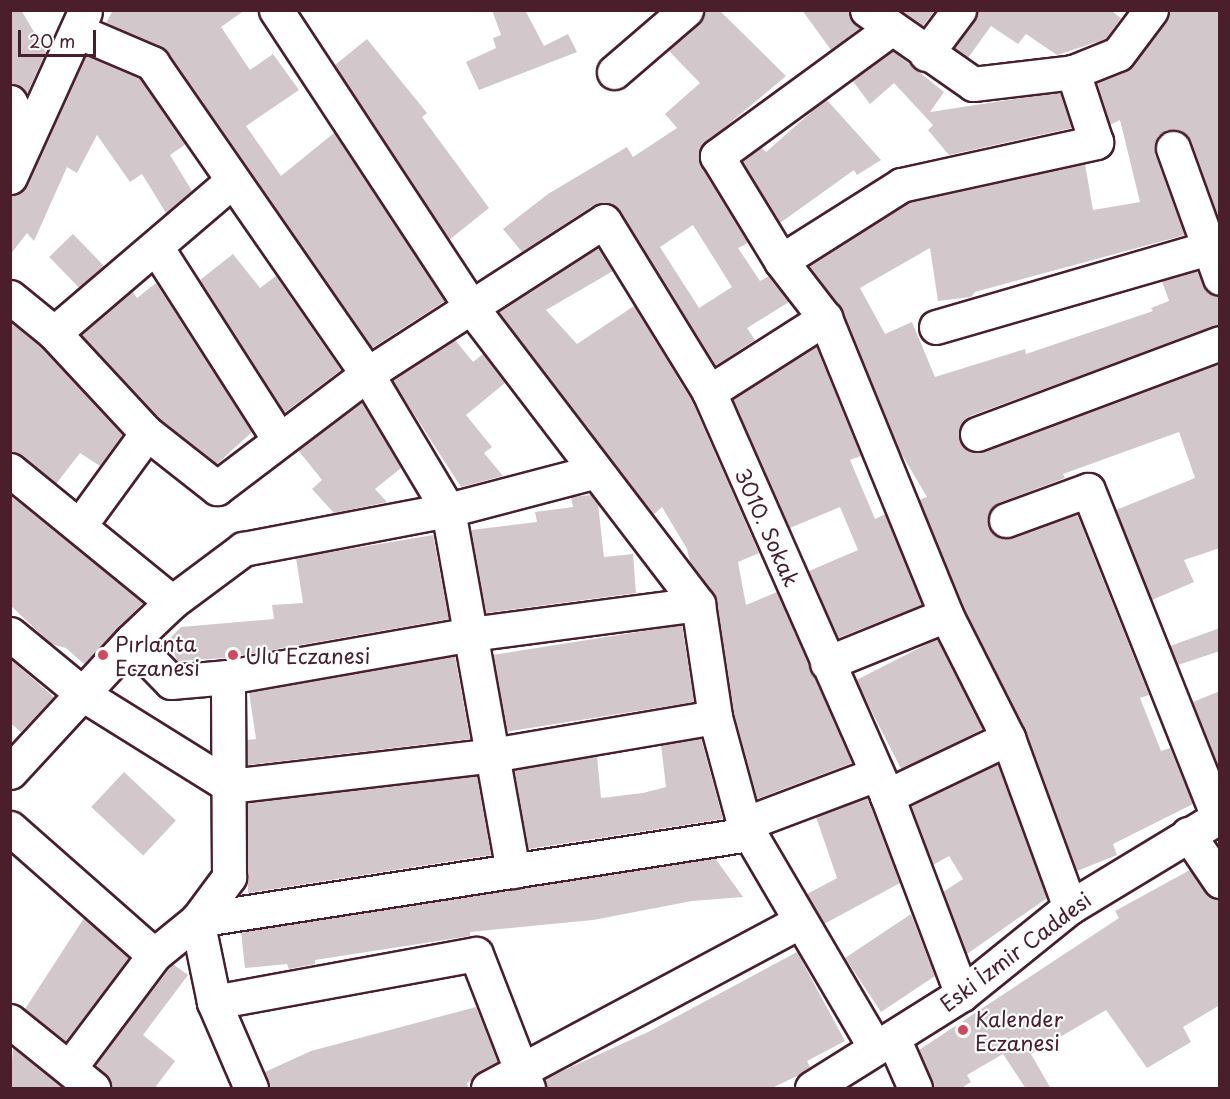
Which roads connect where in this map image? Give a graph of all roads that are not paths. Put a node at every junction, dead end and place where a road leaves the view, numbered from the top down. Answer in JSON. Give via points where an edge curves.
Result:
{"nodes":[{"id":1,"x":276,"y":10,"type":"edge"},
{"id":2,"x":686,"y":10,"type":"edge"},
{"id":3,"x":959,"y":10,"type":"edge"},
{"id":4,"x":1152,"y":10,"type":"edge"},
{"id":5,"x":879,"y":19,"type":"edge"},
{"id":6,"x":81,"y":21,"type":"edge"},
{"id":7,"x":926,"y":54,"type":"junction"},
{"id":8,"x":614,"y":72,"type":"dead end"},
{"id":9,"x":1073,"y":72,"type":"junction"},
{"id":10,"x":10,"y":102,"type":"edge"},
{"id":11,"x":27,"y":136,"type":"junction"},
{"id":12,"x":1173,"y":148,"type":"dead end"},
{"id":13,"x":10,"y":177,"type":"edge"},
{"id":14,"x":231,"y":182,"type":"junction"},
{"id":15,"x":156,"y":247,"type":"junction"},
{"id":16,"x":781,"y":261,"type":"junction"},
{"id":17,"x":1214,"y":263,"type":"edge"},
{"id":18,"x":10,"y":297,"type":"edge"},
{"id":19,"x":471,"y":307,"type":"junction"},
{"id":20,"x":825,"y":318,"type":"junction"},
{"id":21,"x":936,"y":327,"type":"dead end"},
{"id":22,"x":54,"y":333,"type":"junction"},
{"id":23,"x":1220,"y":343,"type":"edge"},
{"id":24,"x":367,"y":374,"type":"junction"},
{"id":25,"x":709,"y":392,"type":"junction"},
{"id":26,"x":147,"y":433,"type":"junction"},
{"id":27,"x":977,"y":434,"type":"dead end"},
{"id":28,"x":278,"y":438,"type":"junction"},
{"id":29,"x":10,"y":470,"type":"edge"},
{"id":30,"x":593,"y":472,"type":"junction"},
{"id":31,"x":448,"y":510,"type":"junction"},
{"id":32,"x":1006,"y":520,"type":"dead end"},
{"id":33,"x":80,"y":525,"type":"junction"},
{"id":34,"x":172,"y":602,"type":"junction"},
{"id":35,"x":698,"y":604,"type":"junction"},
{"id":36,"x":946,"y":615,"type":"junction"},
{"id":37,"x":10,"y":634,"type":"edge"},
{"id":38,"x":471,"y":634,"type":"junction"},
{"id":39,"x":131,"y":641,"type":"junction"},
{"id":40,"x":827,"y":663,"type":"junction"},
{"id":41,"x":228,"y":677,"type":"junction"},
{"id":42,"x":84,"y":695,"type":"junction"},
{"id":43,"x":715,"y":717,"type":"junction"},
{"id":44,"x":1008,"y":738,"type":"junction"},
{"id":45,"x":492,"y":755,"type":"junction"},
{"id":46,"x":10,"y":772,"type":"edge"},
{"id":47,"x":881,"y":785,"type":"junction"},
{"id":48,"x":230,"y":786,"type":"junction"},
{"id":49,"x":1219,"y":817,"type":"edge"},
{"id":50,"x":10,"y":828,"type":"edge"},
{"id":51,"x":747,"y":829,"type":"junction"},
{"id":52,"x":1188,"y":834,"type":"junction"},
{"id":53,"x":513,"y":871,"type":"junction"},
{"id":54,"x":1220,"y":881,"type":"edge"},
{"id":55,"x":1070,"y":907,"type":"junction"},
{"id":56,"x":197,"y":920,"type":"junction"},
{"id":57,"x":799,"y":922,"type":"junction"},
{"id":58,"x":154,"y":955,"type":"junction"},
{"id":59,"x":962,"y":994,"type":"junction"},
{"id":60,"x":214,"y":1002,"type":"junction"},
{"id":61,"x":10,"y":1021,"type":"edge"},
{"id":62,"x":884,"y":1043,"type":"junction"},
{"id":63,"x":82,"y":1078,"type":"edge"},
{"id":64,"x":525,"y":1080,"type":"edge"},
{"id":65,"x":817,"y":1087,"type":"edge"},
{"id":66,"x":250,"y":1089,"type":"edge"},
{"id":67,"x":488,"y":1089,"type":"edge"},
{"id":68,"x":915,"y":1089,"type":"edge"}],
"edges":[{"from":1,"to":19,"type":"street"},
{"from":2,"to":8,"type":"street"},
{"from":3,"to":7,"type":"street"},
{"from":4,"to":9,"type":"street","via":[[1118,54]]},
{"from":5,"to":7,"type":"street"},
{"from":5,"to":16,"type":"street","via":[[717,156]]},
{"from":6,"to":11,"type":"street"},
{"from":6,"to":14,"type":"street","via":[[152,63]]},
{"from":7,"to":9,"type":"street","via":[[973,84]]},
{"from":9,"to":16,"type":"street","via":[[1096,142],[901,185]]},
{"from":10,"to":11,"type":"street"},
{"from":11,"to":13,"type":"street"},
{"from":12,"to":17,"type":"street"},
{"from":14,"to":15,"type":"street"},
{"from":14,"to":24,"type":"street"},
{"from":15,"to":22,"type":"street"},
{"from":15,"to":28,"type":"street"},
{"from":16,"to":20,"type":"street"},
{"from":17,"to":21,"type":"street"},
{"from":18,"to":22,"type":"street"},
{"from":19,"to":24,"type":"street"},
{"from":19,"to":25,"type":"street","name":"3010. Sokak","via":[[604,221]]},
{"from":19,"to":30,"type":"street"},
{"from":20,"to":25,"type":"street"},
{"from":20,"to":36,"type":"street"},
{"from":22,"to":26,"type":"street"},
{"from":23,"to":27,"type":"street"},
{"from":24,"to":28,"type":"street"},
{"from":24,"to":31,"type":"street"},
{"from":25,"to":40,"type":"street","name":"3010. Sokak"},
{"from":26,"to":28,"type":"street","via":[[217,488]]},
{"from":26,"to":33,"type":"street"},
{"from":29,"to":33,"type":"street"},
{"from":30,"to":31,"type":"street"},
{"from":30,"to":35,"type":"street"},
{"from":31,"to":34,"type":"street","via":[[243,549]]},
{"from":31,"to":38,"type":"street"},
{"from":32,"to":49,"type":"street","via":[[1088,490]]},
{"from":33,"to":34,"type":"street"},
{"from":34,"to":39,"type":"street"},
{"from":35,"to":38,"type":"street"},
{"from":35,"to":43,"type":"street"},
{"from":36,"to":40,"type":"street"},
{"from":36,"to":44,"type":"street"},
{"from":37,"to":42,"type":"street"},
{"from":38,"to":41,"type":"street"},
{"from":38,"to":45,"type":"street"},
{"from":39,"to":41,"type":"street","via":[[171,682]]},
{"from":39,"to":42,"type":"street"},
{"from":40,"to":47,"type":"street","name":"3010. Sokak"},
{"from":41,"to":48,"type":"street"},
{"from":42,"to":46,"type":"street"},
{"from":42,"to":48,"type":"street"},
{"from":43,"to":45,"type":"street"},
{"from":43,"to":51,"type":"street"},
{"from":44,"to":47,"type":"street"},
{"from":44,"to":55,"type":"street"},
{"from":45,"to":48,"type":"street"},
{"from":45,"to":53,"type":"street"},
{"from":47,"to":51,"type":"street"},
{"from":47,"to":59,"type":"street","name":"3010. Sokak"},
{"from":48,"to":56,"type":"street","via":[[229,877]]},
{"from":49,"to":52,"type":"street","name":"Eski İzmir Caddesi"},
{"from":50,"to":58,"type":"street"},
{"from":51,"to":53,"type":"street"},
{"from":51,"to":57,"type":"street"},
{"from":52,"to":54,"type":"street"},
{"from":52,"to":55,"type":"street","name":"Eski İzmir Caddesi"},
{"from":53,"to":56,"type":"street"},
{"from":55,"to":59,"type":"street","name":"Eski İzmir Caddesi"},
{"from":56,"to":58,"type":"street"},
{"from":56,"to":60,"type":"street"},
{"from":57,"to":62,"type":"street"},
{"from":57,"to":64,"type":"street"},
{"from":58,"to":63,"type":"street"},
{"from":59,"to":62,"type":"street","name":"Eski İzmir Caddesi"},
{"from":60,"to":64,"type":"street","via":[[476,954]]},
{"from":60,"to":66,"type":"street"},
{"from":61,"to":63,"type":"street"},
{"from":62,"to":65,"type":"street","name":"Eski İzmir Caddesi"},
{"from":62,"to":68,"type":"street"},
{"from":64,"to":67,"type":"street"}]}
